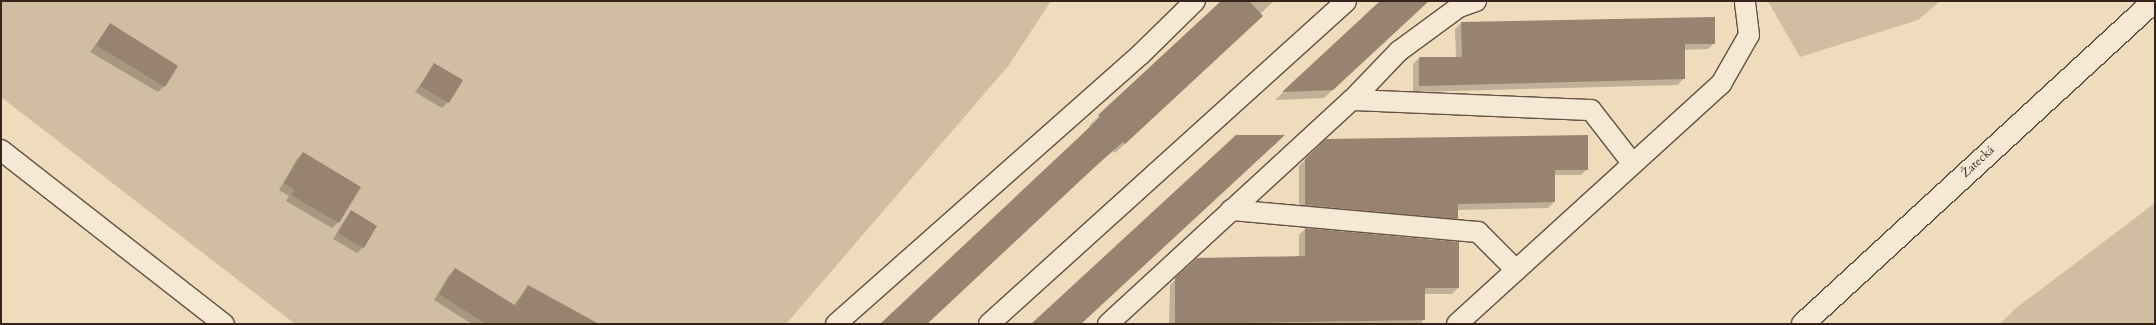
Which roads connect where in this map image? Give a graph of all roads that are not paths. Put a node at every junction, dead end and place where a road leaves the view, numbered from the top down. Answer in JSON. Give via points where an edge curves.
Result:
{"nodes":[{"id":1,"x":1195,"y":1,"type":"edge"},
{"id":2,"x":1346,"y":1,"type":"edge"},
{"id":3,"x":1476,"y":1,"type":"edge"},
{"id":4,"x":1745,"y":1,"type":"edge"},
{"id":5,"x":2154,"y":1,"type":"edge"},
{"id":6,"x":1352,"y":100,"type":"junction"},
{"id":7,"x":1,"y":150,"type":"edge"},
{"id":8,"x":1633,"y":164,"type":"junction"},
{"id":9,"x":1231,"y":210,"type":"junction"},
{"id":10,"x":1516,"y":270,"type":"junction"},
{"id":11,"x":224,"y":324,"type":"edge"},
{"id":12,"x":836,"y":324,"type":"edge"},
{"id":13,"x":989,"y":324,"type":"edge"},
{"id":14,"x":1108,"y":324,"type":"edge"},
{"id":15,"x":1457,"y":324,"type":"edge"},
{"id":16,"x":1803,"y":324,"type":"edge"}],
"edges":[{"from":1,"to":12,"type":"lane","via":[[1140,54]]},
{"from":2,"to":13,"type":"lane"},
{"from":3,"to":6,"type":"lane","via":[[1459,7],[1399,51]]},
{"from":4,"to":8,"type":"lane","via":[[1749,34],[1721,84]]},
{"from":5,"to":16,"type":"street","name":"Žatecká"},
{"from":6,"to":8,"type":"lane","via":[[1591,110]]},
{"from":6,"to":9,"type":"lane"},
{"from":7,"to":11,"type":"lane"},
{"from":8,"to":10,"type":"lane"},
{"from":9,"to":10,"type":"lane","via":[[1478,232]]},
{"from":9,"to":14,"type":"lane"},
{"from":10,"to":15,"type":"lane"}]}
